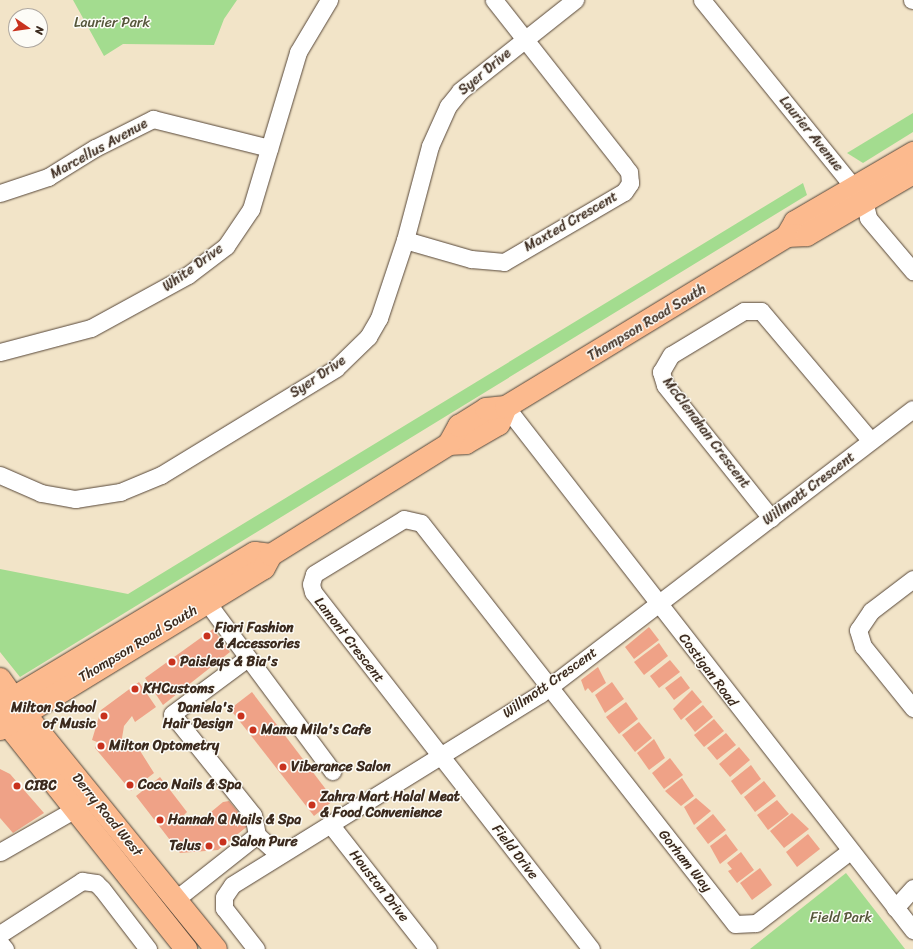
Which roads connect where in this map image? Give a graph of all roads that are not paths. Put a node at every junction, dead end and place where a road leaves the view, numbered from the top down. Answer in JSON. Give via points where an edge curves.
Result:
{"nodes":[{"id":1,"x":329,"y":0,"type":"edge"},
{"id":2,"x":494,"y":0,"type":"edge"},
{"id":3,"x":575,"y":0,"type":"edge"},
{"id":4,"x":702,"y":0,"type":"edge"},
{"id":5,"x":526,"y":38,"type":"junction"},
{"id":6,"x":269,"y":148,"type":"junction"},
{"id":7,"x":913,"y":153,"type":"edge"},
{"id":8,"x":913,"y":173,"type":"edge"},
{"id":9,"x":0,"y":193,"type":"edge"},
{"id":10,"x":858,"y":193,"type":"junction"},
{"id":11,"x":406,"y":240,"type":"junction"},
{"id":12,"x":913,"y":272,"type":"edge"},
{"id":13,"x":0,"y":352,"type":"edge"},
{"id":14,"x":506,"y":407,"type":"junction"},
{"id":15,"x":913,"y":409,"type":"edge"},
{"id":16,"x":871,"y":441,"type":"junction"},
{"id":17,"x":0,"y":475,"type":"edge"},
{"id":18,"x":771,"y":518,"type":"junction"},
{"id":19,"x":913,"y":579,"type":"edge"},
{"id":20,"x":202,"y":595,"type":"junction"},
{"id":21,"x":658,"y":604,"type":"junction"},
{"id":22,"x":246,"y":659,"type":"junction"},
{"id":23,"x":0,"y":679,"type":"edge"},
{"id":24,"x":550,"y":686,"type":"junction"},
{"id":25,"x":913,"y":708,"type":"edge"},
{"id":26,"x":7,"y":714,"type":"edge"},
{"id":27,"x":439,"y":756,"type":"junction"},
{"id":28,"x":332,"y":771,"type":"dead end"},
{"id":29,"x":75,"y":809,"type":"junction"},
{"id":30,"x":330,"y":824,"type":"junction"},
{"id":31,"x":257,"y":835,"type":"junction"},
{"id":32,"x":850,"y":851,"type":"junction"},
{"id":33,"x":0,"y":852,"type":"edge"},
{"id":34,"x":279,"y":855,"type":"junction"},
{"id":35,"x":913,"y":888,"type":"edge"},
{"id":36,"x":176,"y":899,"type":"junction"},
{"id":37,"x":895,"y":908,"type":"junction"},
{"id":38,"x":913,"y":930,"type":"edge"},
{"id":39,"x":0,"y":934,"type":"edge"},
{"id":40,"x":0,"y":943,"type":"edge"},
{"id":41,"x":5,"y":949,"type":"edge"},
{"id":42,"x":148,"y":949,"type":"edge"},
{"id":43,"x":186,"y":949,"type":"edge"},
{"id":44,"x":216,"y":949,"type":"edge"},
{"id":45,"x":256,"y":949,"type":"edge"},
{"id":46,"x":428,"y":949,"type":"edge"},
{"id":47,"x":591,"y":949,"type":"edge"}],
"edges":[{"from":1,"to":6,"type":"street","name":"White Drive","via":[[298,52]]},
{"from":2,"to":5,"type":"street"},
{"from":3,"to":5,"type":"street","name":"Syer Drive"},
{"from":4,"to":10,"type":"street","name":"Laurier Avenue"},
{"from":5,"to":11,"type":"street","name":"Syer Drive","via":[[460,91],[448,106],[430,146]]},
{"from":5,"to":11,"type":"street","name":"Maxted Crescent","via":[[629,172],[628,188],[504,262],[486,262]]},
{"from":6,"to":9,"type":"street","name":"Marcellus Avenue","via":[[153,119],[95,148],[48,177]]},
{"from":6,"to":13,"type":"street","name":"White Drive","via":[[251,209],[238,230],[226,246],[188,275],[138,306],[91,328]]},
{"from":7,"to":10,"type":"main road","name":"Thompson Road South"},
{"from":8,"to":10,"type":"main road","name":"Thompson Road South"},
{"from":10,"to":12,"type":"street","name":"Laurier Avenue","via":[[868,218]]},
{"from":10,"to":14,"type":"main road","name":"Thompson Road South","via":[[795,222],[787,236]]},
{"from":11,"to":17,"type":"street","name":"Syer Drive","via":[[379,318],[350,355],[314,382],[161,475],[120,492],[91,499],[41,493]]},
{"from":14,"to":20,"type":"main road","name":"Thompson Road South","via":[[499,424],[466,444],[449,444],[271,555],[255,553]]},
{"from":14,"to":21,"type":"street","name":"Costigan Road"},
{"from":15,"to":16,"type":"street","name":"Willmott Crescent"},
{"from":16,"to":18,"type":"street","name":"Willmott Crescent"},
{"from":16,"to":18,"type":"street","name":"McClenahan Crescent","via":[[760,311],[744,311],[671,355],[661,372],[665,385]]},
{"from":18,"to":21,"type":"street","name":"Willmott Crescent"},
{"from":19,"to":25,"type":"street","via":[[871,611],[858,630],[863,646]]},
{"from":20,"to":22,"type":"street"},
{"from":20,"to":26,"type":"main road","name":"Thompson Road South"},
{"from":21,"to":24,"type":"street","name":"Willmott Crescent"},
{"from":21,"to":32,"type":"street","name":"Costigan Road"},
{"from":22,"to":28,"type":"street"},
{"from":22,"to":31,"type":"street","via":[[172,714],[250,810],[257,825]]},
{"from":23,"to":26,"type":"main road","name":"Derry Road West"},
{"from":24,"to":27,"type":"street","name":"Willmott Crescent"},
{"from":24,"to":27,"type":"street","name":"Lamont Crescent","via":[[416,520],[404,519],[314,574],[311,584],[313,592]]},
{"from":24,"to":32,"type":"street","name":"Gorham Way","via":[[735,924],[756,924]]},
{"from":26,"to":29,"type":"main road","name":"Derry Road West"},
{"from":26,"to":36,"type":"main road","name":"Derry Road West"},
{"from":27,"to":30,"type":"street","name":"Willmott Crescent"},
{"from":27,"to":47,"type":"street","name":"Field Drive"},
{"from":29,"to":33,"type":"street"},
{"from":29,"to":43,"type":"main road","name":"Derry Road West"},
{"from":30,"to":34,"type":"street","name":"Willmott Crescent"},
{"from":30,"to":46,"type":"street","name":"Houston Drive"},
{"from":31,"to":34,"type":"street"},
{"from":31,"to":36,"type":"street"},
{"from":32,"to":37,"type":"street","name":"Costigan Road"},
{"from":34,"to":45,"type":"street","name":"Willmott Crescent","via":[[242,877],[224,897],[224,908]]},
{"from":35,"to":37,"type":"street"},
{"from":36,"to":44,"type":"main road","name":"Derry Road West"},
{"from":37,"to":38,"type":"street","name":"Costigan Road"},
{"from":39,"to":42,"type":"street","via":[[72,885],[96,883]]},
{"from":40,"to":41,"type":"street"}]}
